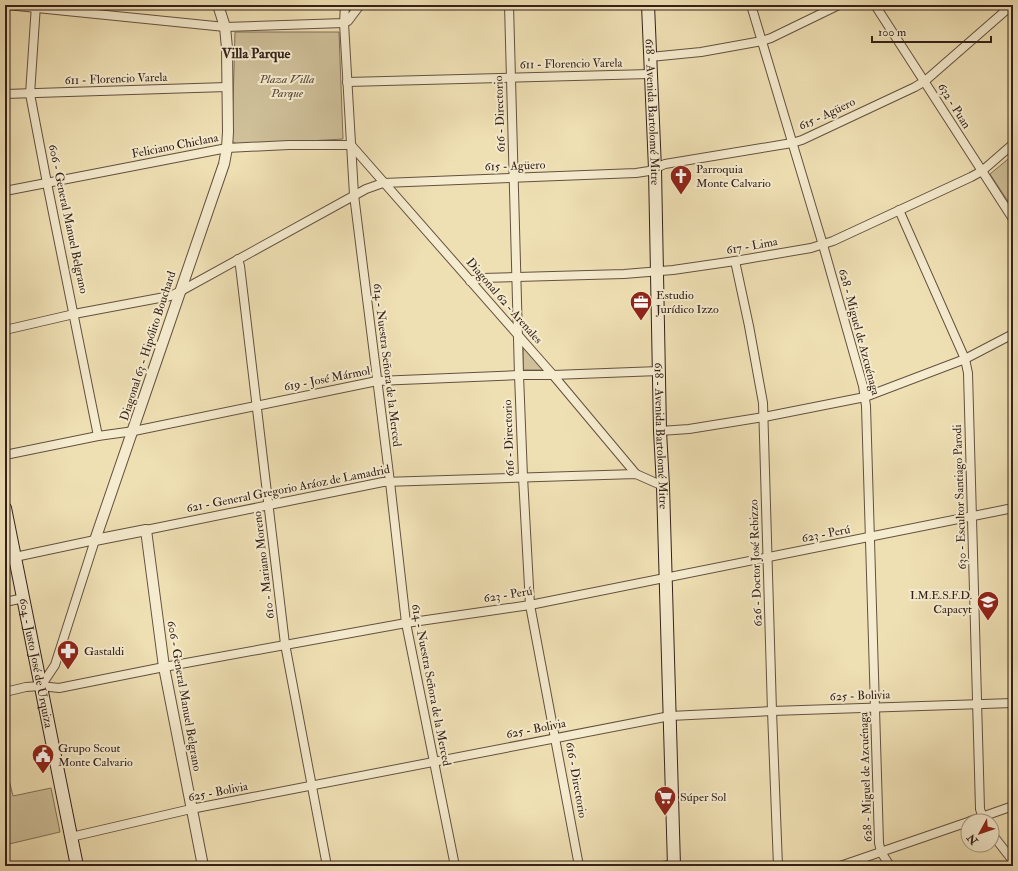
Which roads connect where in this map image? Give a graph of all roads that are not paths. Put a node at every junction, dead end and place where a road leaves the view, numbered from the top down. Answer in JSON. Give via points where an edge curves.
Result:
{"nodes":[{"id":1,"x":7,"y":5,"type":"edge"},
{"id":2,"x":218,"y":5,"type":"edge"},
{"id":3,"x":345,"y":5,"type":"edge"},
{"id":4,"x":360,"y":5,"type":"edge"},
{"id":5,"x":509,"y":5,"type":"edge"},
{"id":6,"x":648,"y":5,"type":"edge"},
{"id":7,"x":751,"y":5,"type":"edge"},
{"id":8,"x":839,"y":5,"type":"edge"},
{"id":9,"x":876,"y":5,"type":"edge"},
{"id":10,"x":1012,"y":5,"type":"edge"},
{"id":11,"x":36,"y":6,"type":"edge"},
{"id":12,"x":344,"y":23,"type":"junction"},
{"id":13,"x":225,"y":27,"type":"junction"},
{"id":14,"x":762,"y":41,"type":"junction"},
{"id":15,"x":650,"y":57,"type":"junction"},
{"id":16,"x":650,"y":74,"type":"junction"},
{"id":17,"x":511,"y":77,"type":"junction"},
{"id":18,"x":924,"y":81,"type":"junction"},
{"id":19,"x":347,"y":82,"type":"junction"},
{"id":20,"x":227,"y":87,"type":"junction"},
{"id":21,"x":5,"y":94,"type":"edge"},
{"id":22,"x":30,"y":94,"type":"junction"},
{"id":23,"x":792,"y":143,"type":"junction"},
{"id":24,"x":1013,"y":144,"type":"edge"},
{"id":25,"x":351,"y":145,"type":"junction"},
{"id":26,"x":227,"y":148,"type":"junction"},
{"id":27,"x":655,"y":169,"type":"junction"},
{"id":28,"x":982,"y":171,"type":"junction"},
{"id":29,"x":514,"y":178,"type":"junction"},
{"id":30,"x":47,"y":183,"type":"junction"},
{"id":31,"x":383,"y":183,"type":"junction"},
{"id":32,"x":5,"y":191,"type":"edge"},
{"id":33,"x":354,"y":195,"type":"junction"},
{"id":34,"x":899,"y":210,"type":"junction"},
{"id":35,"x":1013,"y":219,"type":"edge"},
{"id":36,"x":823,"y":245,"type":"junction"},
{"id":37,"x":238,"y":259,"type":"junction"},
{"id":38,"x":735,"y":261,"type":"junction"},
{"id":39,"x":657,"y":272,"type":"junction"},
{"id":40,"x":517,"y":276,"type":"junction"},
{"id":41,"x":470,"y":281,"type":"junction"},
{"id":42,"x":179,"y":292,"type":"junction"},
{"id":43,"x":74,"y":314,"type":"junction"},
{"id":44,"x":5,"y":330,"type":"edge"},
{"id":45,"x":1013,"y":334,"type":"edge"},
{"id":46,"x":519,"y":336,"type":"junction"},
{"id":47,"x":965,"y":359,"type":"junction"},
{"id":48,"x":659,"y":371,"type":"junction"},
{"id":49,"x":519,"y":375,"type":"junction"},
{"id":50,"x":553,"y":375,"type":"junction"},
{"id":51,"x":377,"y":381,"type":"junction"},
{"id":52,"x":865,"y":396,"type":"junction"},
{"id":53,"x":256,"y":405,"type":"junction"},
{"id":54,"x":764,"y":417,"type":"junction"},
{"id":55,"x":134,"y":431,"type":"junction"},
{"id":56,"x":660,"y":431,"type":"junction"},
{"id":57,"x":98,"y":436,"type":"junction"},
{"id":58,"x":5,"y":455,"type":"edge"},
{"id":59,"x":636,"y":474,"type":"junction"},
{"id":60,"x":523,"y":477,"type":"junction"},
{"id":61,"x":390,"y":482,"type":"junction"},
{"id":62,"x":663,"y":486,"type":"junction"},
{"id":63,"x":268,"y":506,"type":"junction"},
{"id":64,"x":1013,"y":508,"type":"edge"},
{"id":65,"x":5,"y":509,"type":"edge"},
{"id":66,"x":972,"y":517,"type":"junction"},
{"id":67,"x":146,"y":530,"type":"junction"},
{"id":68,"x":870,"y":537,"type":"junction"},
{"id":69,"x":95,"y":540,"type":"junction"},
{"id":70,"x":15,"y":557,"type":"junction"},
{"id":71,"x":768,"y":557,"type":"junction"},
{"id":72,"x":665,"y":577,"type":"junction"},
{"id":73,"x":24,"y":598,"type":"junction"},
{"id":74,"x":5,"y":602,"type":"edge"},
{"id":75,"x":530,"y":605,"type":"junction"},
{"id":76,"x":406,"y":623,"type":"junction"},
{"id":77,"x":285,"y":644,"type":"junction"},
{"id":78,"x":164,"y":667,"type":"junction"},
{"id":79,"x":41,"y":686,"type":"junction"},
{"id":80,"x":5,"y":692,"type":"edge"},
{"id":81,"x":1013,"y":703,"type":"edge"},
{"id":82,"x":978,"y":704,"type":"junction"},
{"id":83,"x":876,"y":708,"type":"junction"},
{"id":84,"x":772,"y":711,"type":"junction"},
{"id":85,"x":670,"y":716,"type":"junction"},
{"id":86,"x":556,"y":738,"type":"junction"},
{"id":87,"x":434,"y":762,"type":"junction"},
{"id":88,"x":313,"y":786,"type":"junction"},
{"id":89,"x":1013,"y":806,"type":"edge"},
{"id":90,"x":192,"y":809,"type":"junction"},
{"id":91,"x":981,"y":813,"type":"edge"},
{"id":92,"x":997,"y":813,"type":"edge"},
{"id":93,"x":960,"y":824,"type":"edge"},
{"id":94,"x":71,"y":837,"type":"junction"},
{"id":95,"x":1000,"y":844,"type":"edge"},
{"id":96,"x":881,"y":852,"type":"junction"},
{"id":97,"x":1013,"y":861,"type":"edge"},
{"id":98,"x":671,"y":865,"type":"edge"},
{"id":99,"x":77,"y":866,"type":"edge"},
{"id":100,"x":203,"y":866,"type":"edge"},
{"id":101,"x":327,"y":866,"type":"edge"},
{"id":102,"x":455,"y":866,"type":"edge"},
{"id":103,"x":579,"y":866,"type":"edge"},
{"id":104,"x":778,"y":866,"type":"edge"},
{"id":105,"x":840,"y":866,"type":"edge"},
{"id":106,"x":890,"y":866,"type":"edge"}],
"edges":[{"from":1,"to":11,"type":"street"},
{"from":2,"to":13,"type":"street","name":"Diagonal 63 - Hipólito Bouchard"},
{"from":3,"to":12,"type":"street","name":"614 - Nuestra Señora de la Merced"},
{"from":4,"to":12,"type":"street"},
{"from":5,"to":17,"type":"street","name":"616 - Directorio"},
{"from":6,"to":15,"type":"main road","name":"618 - Avenida Bartolomé Mitre"},
{"from":7,"to":14,"type":"street","name":"628 - Miguel de Azcuénaga"},
{"from":8,"to":14,"type":"street"},
{"from":9,"to":18,"type":"street","name":"632 - Puan"},
{"from":10,"to":18,"type":"street","name":"615 - Agüero"},
{"from":11,"to":13,"type":"street"},
{"from":11,"to":22,"type":"street","name":"606 - General Manuel Belgrano"},
{"from":12,"to":13,"type":"street"},
{"from":12,"to":19,"type":"street","name":"614 - Nuestra Señora de la Merced"},
{"from":13,"to":20,"type":"street","name":"Diagonal 63 - Hipólito Bouchard"},
{"from":14,"to":15,"type":"street","via":[[701,52]]},
{"from":14,"to":23,"type":"street","name":"628 - Miguel de Azcuénaga"},
{"from":15,"to":16,"type":"main road","name":"618 - Avenida Bartolomé Mitre"},
{"from":16,"to":17,"type":"street","name":"611 - Florencio Varela"},
{"from":16,"to":27,"type":"main road","name":"618 - Avenida Bartolomé Mitre"},
{"from":17,"to":19,"type":"street","name":"611 - Florencio Varela"},
{"from":17,"to":29,"type":"street","name":"616 - Directorio"},
{"from":18,"to":23,"type":"street","name":"615 - Agüero"},
{"from":18,"to":28,"type":"street","name":"632 - Puan"},
{"from":19,"to":25,"type":"street","name":"614 - Nuestra Señora de la Merced"},
{"from":20,"to":22,"type":"street","name":"611 - Florencio Varela"},
{"from":20,"to":26,"type":"street","name":"Diagonal 63 - Hipólito Bouchard"},
{"from":21,"to":22,"type":"street","name":"611 - Florencio Varela"},
{"from":22,"to":30,"type":"street","name":"606 - General Manuel Belgrano"},
{"from":23,"to":27,"type":"street","name":"615 - Agüero","via":[[665,164]]},
{"from":23,"to":36,"type":"street","name":"628 - Miguel de Azcuénaga"},
{"from":24,"to":28,"type":"street","name":"617 - Lima"},
{"from":25,"to":26,"type":"street","name":"Feliciano Chiclana"},
{"from":25,"to":31,"type":"street","name":"Diagonal 62 - Arenales"},
{"from":25,"to":33,"type":"street","name":"614 - Nuestra Señora de la Merced"},
{"from":26,"to":30,"type":"street","name":"Feliciano Chiclana"},
{"from":26,"to":42,"type":"street","name":"Diagonal 63 - Hipólito Bouchard","via":[[224,164]]},
{"from":27,"to":29,"type":"street","name":"615 - Agüero","via":[[636,173]]},
{"from":27,"to":39,"type":"main road","name":"618 - Avenida Bartolomé Mitre"},
{"from":28,"to":34,"type":"street","name":"617 - Lima"},
{"from":28,"to":35,"type":"street","name":"632 - Puan"},
{"from":29,"to":31,"type":"street","name":"615 - Agüero"},
{"from":29,"to":40,"type":"street","name":"616 - Directorio"},
{"from":30,"to":32,"type":"street","name":"Feliciano Chiclana"},
{"from":30,"to":43,"type":"street","name":"606 - General Manuel Belgrano"},
{"from":31,"to":33,"type":"street","name":"615 - Agüero"},
{"from":31,"to":41,"type":"street","name":"Diagonal 62 - Arenales"},
{"from":33,"to":37,"type":"street","name":"615 - Agüero"},
{"from":33,"to":51,"type":"street","name":"614 - Nuestra Señora de la Merced"},
{"from":34,"to":36,"type":"street","name":"617 - Lima"},
{"from":34,"to":47,"type":"street","name":"630 - Escultor Santiago Parodi"},
{"from":36,"to":38,"type":"street","name":"617 - Lima"},
{"from":36,"to":52,"type":"street","name":"628 - Miguel de Azcuénaga"},
{"from":37,"to":42,"type":"street","name":"615 - Agüero"},
{"from":37,"to":53,"type":"street","name":"610 - Mariano Moreno"},
{"from":38,"to":39,"type":"street","name":"617 - Lima"},
{"from":38,"to":54,"type":"street","name":"626 - Doctor José Rebizzo","via":[[762,391]]},
{"from":39,"to":40,"type":"street","name":"617 - Lima"},
{"from":39,"to":48,"type":"main road","name":"618 - Avenida Bartolomé Mitre"},
{"from":40,"to":41,"type":"street","name":"617 - Lima"},
{"from":40,"to":46,"type":"street","name":"616 - Directorio"},
{"from":41,"to":46,"type":"street","name":"Diagonal 62 - Arenales"},
{"from":42,"to":43,"type":"street","name":"615 - Agüero","via":[[170,296]]},
{"from":42,"to":55,"type":"street","name":"Diagonal 63 - Hipólito Bouchard"},
{"from":43,"to":44,"type":"street","name":"615 - Agüero"},
{"from":43,"to":57,"type":"street","name":"606 - General Manuel Belgrano"},
{"from":45,"to":47,"type":"street"},
{"from":46,"to":49,"type":"street","name":"616 - Directorio"},
{"from":46,"to":50,"type":"street","name":"Diagonal 62 - Arenales"},
{"from":47,"to":52,"type":"street"},
{"from":47,"to":66,"type":"street","name":"630 - Escultor Santiago Parodi","via":[[968,373]]},
{"from":48,"to":50,"type":"street","name":"619 - José Mármol"},
{"from":48,"to":56,"type":"main road","name":"618 - Avenida Bartolomé Mitre"},
{"from":49,"to":50,"type":"street","name":"619 - José Mármol"},
{"from":49,"to":51,"type":"street","name":"619 - José Mármol"},
{"from":49,"to":60,"type":"street","name":"616 - Directorio"},
{"from":50,"to":59,"type":"street","name":"Diagonal 62 - Arenales"},
{"from":51,"to":53,"type":"street","name":"619 - José Mármol"},
{"from":51,"to":61,"type":"street","name":"614 - Nuestra Señora de la Merced"},
{"from":52,"to":54,"type":"street"},
{"from":52,"to":68,"type":"street","name":"628 - Miguel de Azcuénaga"},
{"from":53,"to":55,"type":"street","name":"619 - José Mármol"},
{"from":53,"to":63,"type":"street","name":"610 - Mariano Moreno"},
{"from":54,"to":56,"type":"street"},
{"from":54,"to":71,"type":"street","name":"626 - Doctor José Rebizzo"},
{"from":55,"to":57,"type":"street","name":"619 - José Mármol"},
{"from":55,"to":69,"type":"street","name":"Diagonal 63 - Hipólito Bouchard"},
{"from":56,"to":62,"type":"main road","name":"618 - Avenida Bartolomé Mitre"},
{"from":57,"to":58,"type":"street","name":"619 - José Mármol"},
{"from":59,"to":60,"type":"street","name":"621 - General Gregorio Aráoz de Lamadrid"},
{"from":59,"to":62,"type":"street","name":"621 - General Gregorio Aráoz de Lamadrid"},
{"from":60,"to":61,"type":"street","name":"621 - General Gregorio Aráoz de Lamadrid"},
{"from":60,"to":75,"type":"street","name":"616 - Directorio"},
{"from":61,"to":63,"type":"street","name":"621 - General Gregorio Aráoz de Lamadrid"},
{"from":61,"to":76,"type":"street","name":"614 - Nuestra Señora de la Merced"},
{"from":62,"to":72,"type":"main road","name":"618 - Avenida Bartolomé Mitre"},
{"from":63,"to":67,"type":"street","name":"621 - General Gregorio Aráoz de Lamadrid"},
{"from":63,"to":77,"type":"street","name":"610 - Mariano Moreno"},
{"from":64,"to":66,"type":"street","name":"623 - Perú"},
{"from":65,"to":70,"type":"main road","name":"604 - Justo José de Urquiza"},
{"from":66,"to":68,"type":"street","name":"623 - Perú"},
{"from":66,"to":82,"type":"street","name":"630 - Escultor Santiago Parodi"},
{"from":67,"to":69,"type":"street","name":"621 - General Gregorio Aráoz de Lamadrid"},
{"from":67,"to":78,"type":"street","name":"606 - General Manuel Belgrano"},
{"from":68,"to":71,"type":"street","name":"623 - Perú"},
{"from":68,"to":83,"type":"street","name":"628 - Miguel de Azcuénaga"},
{"from":69,"to":70,"type":"street","name":"621 - General Gregorio Aráoz de Lamadrid"},
{"from":69,"to":79,"type":"street","name":"Diagonal 63 - Hipólito Bouchard","via":[[55,665]]},
{"from":70,"to":73,"type":"main road","name":"604 - Justo José de Urquiza"},
{"from":71,"to":72,"type":"street","name":"623 - Perú"},
{"from":71,"to":84,"type":"street","name":"626 - Doctor José Rebizzo"},
{"from":72,"to":75,"type":"street","name":"623 - Perú"},
{"from":72,"to":85,"type":"main road","name":"618 - Avenida Bartolomé Mitre"},
{"from":73,"to":74,"type":"street"},
{"from":73,"to":79,"type":"main road","name":"604 - Justo José de Urquiza"},
{"from":75,"to":76,"type":"street","name":"623 - Perú"},
{"from":75,"to":86,"type":"street","name":"616 - Directorio"},
{"from":76,"to":77,"type":"street","name":"623 - Perú"},
{"from":76,"to":87,"type":"street","name":"614 - Nuestra Señora de la Merced"},
{"from":77,"to":78,"type":"street","name":"623 - Perú"},
{"from":77,"to":88,"type":"street","name":"610 - Mariano Moreno"},
{"from":78,"to":79,"type":"street","name":"623 - Perú","via":[[59,688]]},
{"from":78,"to":90,"type":"street","name":"606 - General Manuel Belgrano"},
{"from":79,"to":80,"type":"street","name":"623 - Perú"},
{"from":79,"to":94,"type":"main road","name":"604 - Justo José de Urquiza"},
{"from":81,"to":82,"type":"street","name":"625 - Bolivia"},
{"from":82,"to":83,"type":"street","name":"625 - Bolivia"},
{"from":82,"to":91,"type":"street","name":"630 - Escultor Santiago Parodi"},
{"from":83,"to":84,"type":"street","name":"625 - Bolivia"},
{"from":83,"to":96,"type":"street","name":"628 - Miguel de Azcuénaga"},
{"from":84,"to":85,"type":"street","name":"625 - Bolivia"},
{"from":84,"to":104,"type":"street","name":"626 - Doctor José Rebizzo"},
{"from":85,"to":86,"type":"street","name":"625 - Bolivia"},
{"from":85,"to":98,"type":"main road","name":"618 - Avenida Bartolomé Mitre"},
{"from":86,"to":87,"type":"street","name":"625 - Bolivia"},
{"from":86,"to":103,"type":"street","name":"616 - Directorio"},
{"from":87,"to":88,"type":"street","name":"625 - Bolivia"},
{"from":87,"to":102,"type":"street","name":"614 - Nuestra Señora de la Merced"},
{"from":88,"to":90,"type":"street","name":"625 - Bolivia"},
{"from":88,"to":101,"type":"street","name":"610 - Mariano Moreno"},
{"from":89,"to":92,"type":"street"},
{"from":90,"to":94,"type":"street","name":"625 - Bolivia"},
{"from":90,"to":100,"type":"street","name":"606 - General Manuel Belgrano"},
{"from":93,"to":96,"type":"street"},
{"from":94,"to":99,"type":"main road","name":"604 - Justo José de Urquiza"},
{"from":95,"to":97,"type":"street"},
{"from":96,"to":105,"type":"street"},
{"from":96,"to":106,"type":"street","name":"628 - Miguel de Azcuénaga"}]}
